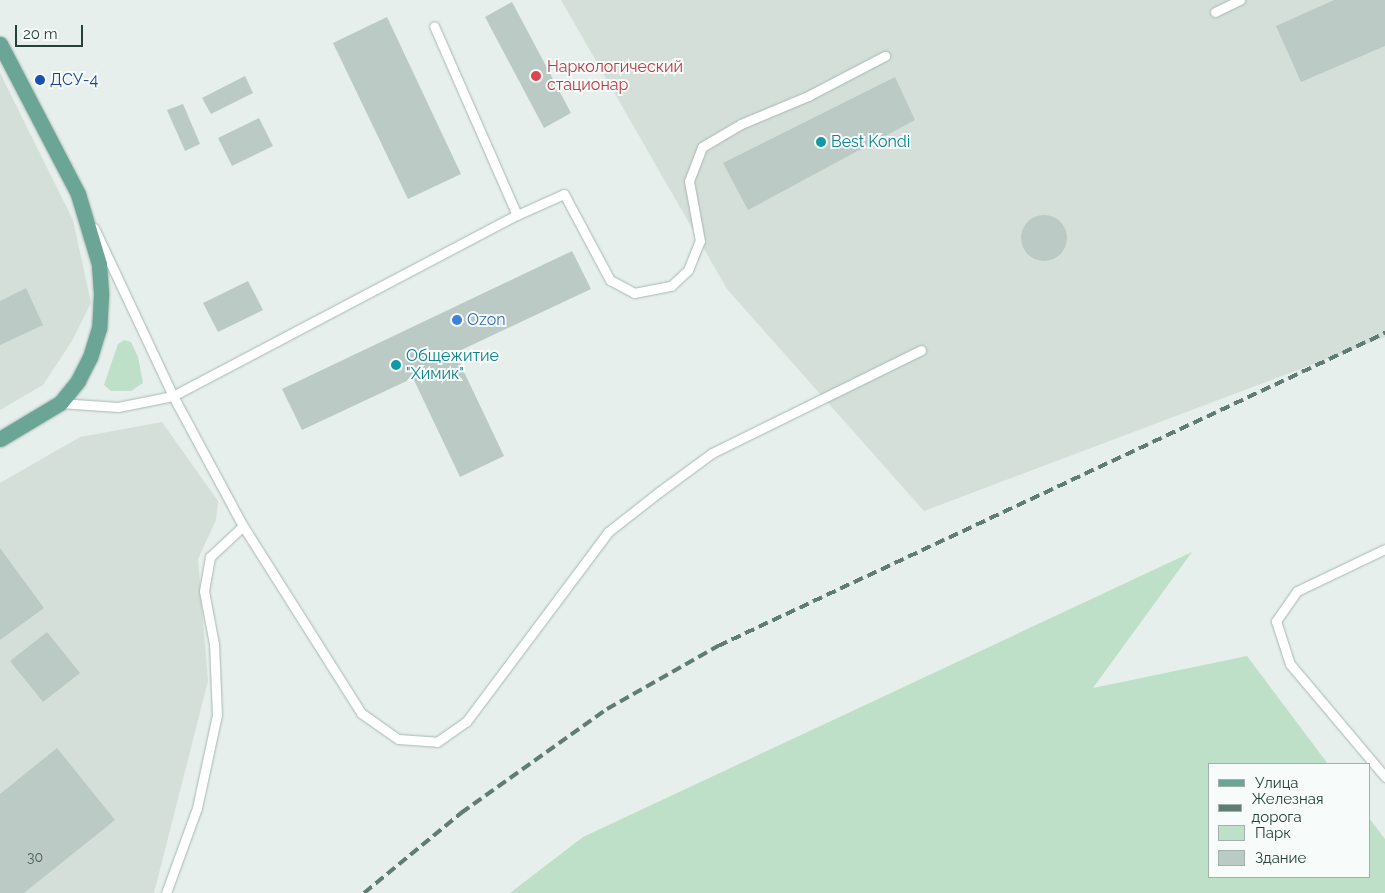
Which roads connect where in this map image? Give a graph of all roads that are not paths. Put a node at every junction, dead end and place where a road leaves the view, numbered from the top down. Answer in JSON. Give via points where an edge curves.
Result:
{"nodes":[{"id":1,"x":1240,"y":0,"type":"edge"},
{"id":2,"x":1215,"y":12,"type":"dead end"},
{"id":3,"x":434,"y":26,"type":"dead end"},
{"id":4,"x":0,"y":44,"type":"edge"},
{"id":5,"x":885,"y":56,"type":"dead end"},
{"id":6,"x":78,"y":194,"type":"junction"},
{"id":7,"x":517,"y":215,"type":"junction"},
{"id":8,"x":921,"y":350,"type":"dead end"},
{"id":9,"x":173,"y":396,"type":"junction"},
{"id":10,"x":60,"y":403,"type":"junction"},
{"id":11,"x":0,"y":439,"type":"edge"},
{"id":12,"x":243,"y":526,"type":"junction"},
{"id":13,"x":1385,"y":549,"type":"edge"},
{"id":14,"x":1385,"y":777,"type":"edge"},
{"id":15,"x":166,"y":893,"type":"edge"}],
"edges":[{"from":1,"to":2,"type":"lane"},
{"from":3,"to":7,"type":"lane"},
{"from":4,"to":6,"type":"main road"},
{"from":5,"to":7,"type":"lane","via":[[808,96],[741,124],[702,147],[689,181],[700,241],[688,270],[671,286],[634,293],[610,280],[564,194]]},
{"from":6,"to":9,"type":"lane"},
{"from":6,"to":10,"type":"main road","via":[[99,264],[99,328],[78,381]]},
{"from":7,"to":9,"type":"lane"},
{"from":8,"to":12,"type":"lane","via":[[712,454],[608,532],[466,722],[436,742],[398,739],[361,713]]},
{"from":9,"to":10,"type":"lane","via":[[118,407]]},
{"from":9,"to":12,"type":"lane"},
{"from":10,"to":11,"type":"main road"},
{"from":12,"to":15,"type":"lane","via":[[210,557],[204,591],[214,644],[217,715],[197,808]]},
{"from":13,"to":14,"type":"lane","via":[[1298,591],[1276,620],[1290,664]]}]}
